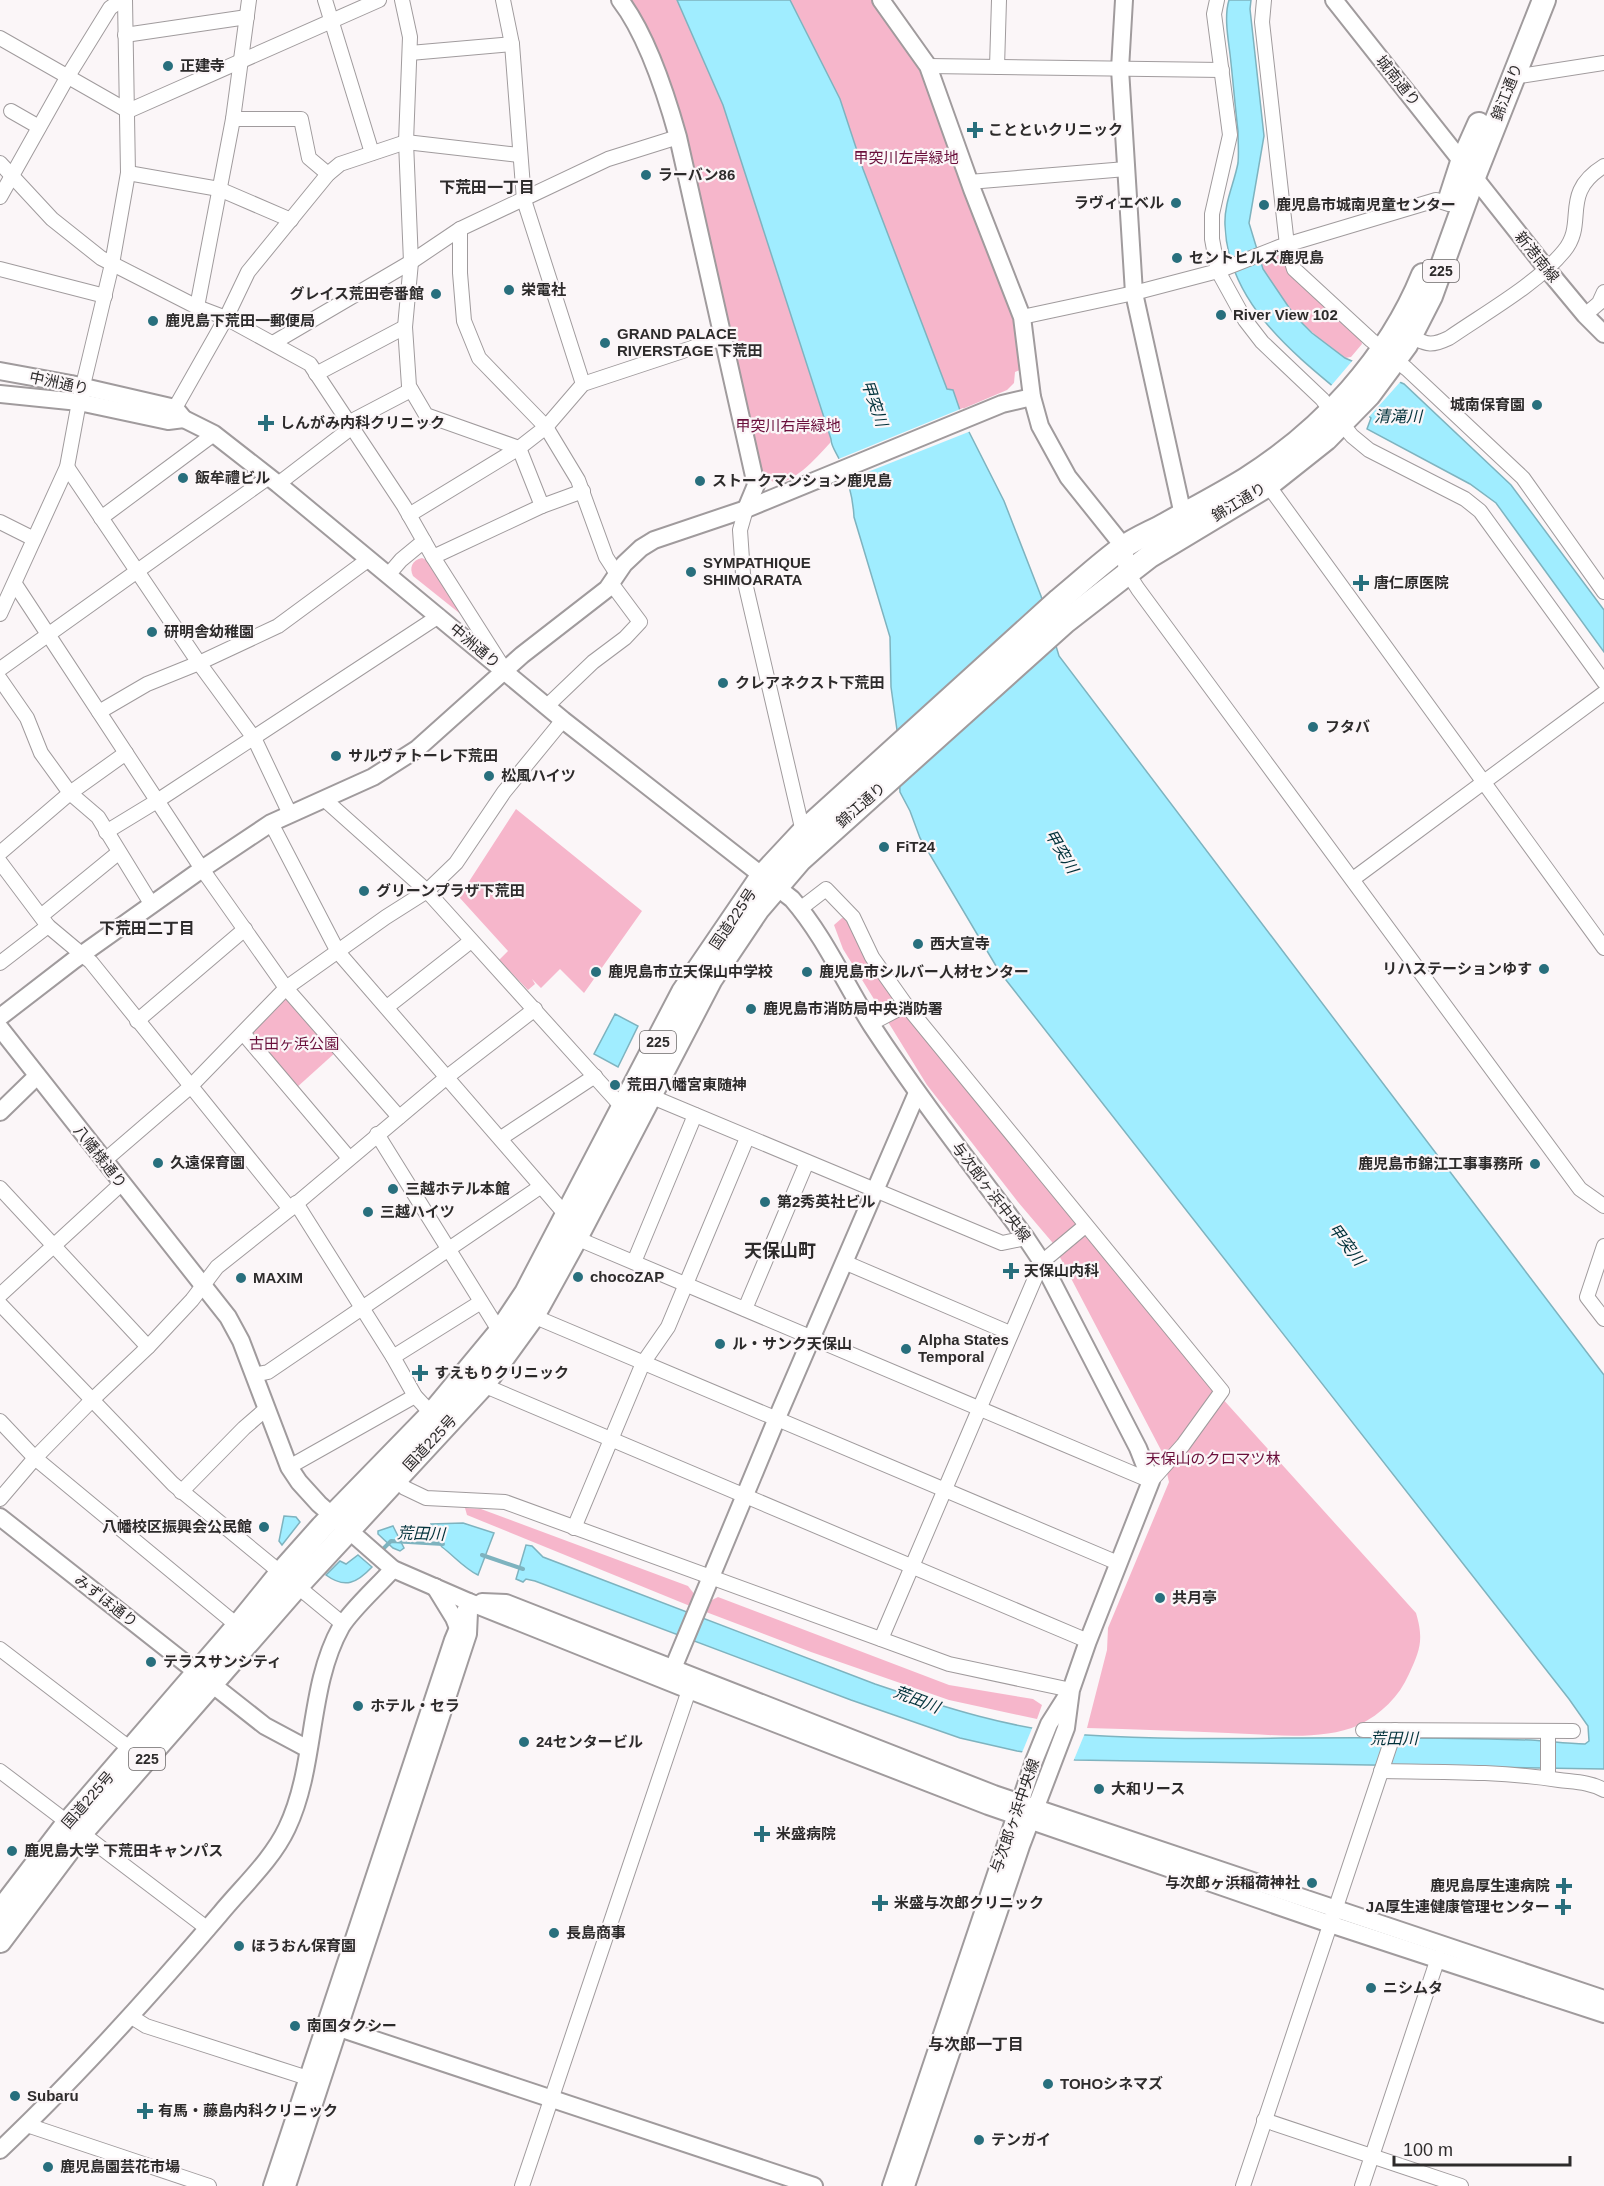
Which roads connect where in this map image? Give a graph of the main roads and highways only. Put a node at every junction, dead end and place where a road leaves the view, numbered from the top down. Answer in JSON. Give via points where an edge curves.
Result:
{"nodes":[{"id":1,"x":1530,"y":0,"type":"edge"},
{"id":2,"x":1544,"y":0,"type":"edge"},
{"id":3,"x":1468,"y":170,"type":"junction"},
{"id":4,"x":1387,"y":357,"type":"junction"},
{"id":5,"x":1342,"y":411,"type":"junction"},
{"id":6,"x":1062,"y":611,"type":"junction"},
{"id":7,"x":769,"y":881,"type":"junction"},
{"id":8,"x":340,"y":1531,"type":"junction"},
{"id":9,"x":292,"y":1576,"type":"junction"},
{"id":10,"x":205,"y":1679,"type":"junction"},
{"id":11,"x":74,"y":1828,"type":"junction"},
{"id":12,"x":0,"y":1912,"type":"edge"},
{"id":13,"x":0,"y":1941,"type":"edge"}],
"edges":[{"from":1,"to":3,"type":"highway","name":"錦江通り","number":"225"},
{"from":2,"to":3,"type":"highway","name":"錦江通り","number":"225","via":[[1513,77]]},
{"from":3,"to":4,"type":"highway","name":"錦江通り","number":"225","via":[[1449,204],[1413,298],[1392,336]]},
{"from":3,"to":4,"type":"highway","name":"錦江通り","number":"225","via":[[1431,296],[1411,337]]},
{"from":4,"to":5,"type":"highway","name":"錦江通り","number":"225"},
{"from":5,"to":6,"type":"highway","name":"錦江通り","number":"225","via":[[1246,478],[1124,547]]},
{"from":5,"to":6,"type":"highway","name":"錦江通り","number":"225","via":[[1317,446],[1268,486]]},
{"from":6,"to":7,"type":"highway","name":"錦江通り","number":"225","via":[[890,780],[800,860]]},
{"from":6,"to":7,"type":"highway","name":"錦江通り","number":"225","via":[[882,759],[803,832]]},
{"from":7,"to":8,"type":"highway","name":"国道225号","number":"225","via":[[683,992],[526,1293],[500,1332]]},
{"from":7,"to":8,"type":"highway","name":"国道225号","number":"225","via":[[711,979],[532,1316],[483,1385],[396,1479]]},
{"from":8,"to":9,"type":"highway","name":"国道225号","number":"225"},
{"from":9,"to":10,"type":"highway","name":"国道225号","number":"225"},
{"from":9,"to":10,"type":"highway","name":"国道225号","number":"225","via":[[238,1626]]},
{"from":10,"to":11,"type":"highway","name":"国道225号","number":"225"},
{"from":10,"to":11,"type":"highway","name":"国道225号","number":"225","via":[[132,1750]]},
{"from":11,"to":12,"type":"highway","name":"国道225号","number":"225"},
{"from":11,"to":13,"type":"highway","name":"国道225号","number":"225"}]}
